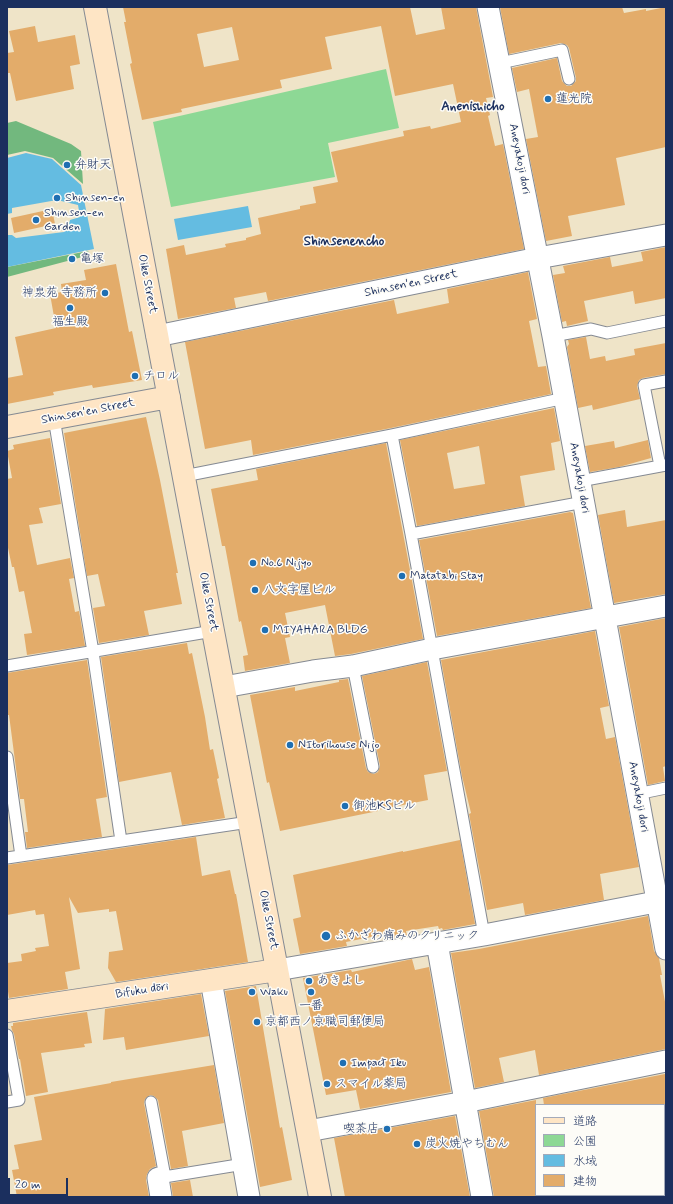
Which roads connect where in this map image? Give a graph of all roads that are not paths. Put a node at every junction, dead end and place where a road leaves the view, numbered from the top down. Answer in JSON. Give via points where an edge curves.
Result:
{"nodes":[{"id":1,"x":95,"y":7,"type":"edge"},
{"id":2,"x":488,"y":7,"type":"edge"},
{"id":3,"x":500,"y":63,"type":"junction"},
{"id":4,"x":568,"y":79,"type":"dead end"},
{"id":5,"x":666,"y":235,"type":"edge"},
{"id":6,"x":538,"y":258,"type":"junction"},
{"id":7,"x":666,"y":321,"type":"edge"},
{"id":8,"x":157,"y":336,"type":"junction"},
{"id":9,"x":553,"y":336,"type":"junction"},
{"id":10,"x":666,"y":381,"type":"edge"},
{"id":11,"x":169,"y":397,"type":"junction"},
{"id":12,"x":564,"y":398,"type":"junction"},
{"id":13,"x":54,"y":418,"type":"junction"},
{"id":14,"x":7,"y":427,"type":"edge"},
{"id":15,"x":392,"y":435,"type":"junction"},
{"id":16,"x":663,"y":466,"type":"edge"},
{"id":17,"x":184,"y":476,"type":"junction"},
{"id":18,"x":580,"y":481,"type":"junction"},
{"id":19,"x":584,"y":502,"type":"junction"},
{"id":20,"x":411,"y":534,"type":"junction"},
{"id":21,"x":666,"y":606,"type":"edge"},
{"id":22,"x":605,"y":617,"type":"junction"},
{"id":23,"x":213,"y":631,"type":"junction"},
{"id":24,"x":432,"y":649,"type":"junction"},
{"id":25,"x":93,"y":652,"type":"junction"},
{"id":26,"x":7,"y":666,"type":"edge"},
{"id":27,"x":353,"y":666,"type":"junction"},
{"id":28,"x":224,"y":687,"type":"junction"},
{"id":29,"x":7,"y":757,"type":"edge"},
{"id":30,"x":373,"y":767,"type":"dead end"},
{"id":31,"x":666,"y":788,"type":"edge"},
{"id":32,"x":637,"y":794,"type":"junction"},
{"id":33,"x":249,"y":822,"type":"junction"},
{"id":34,"x":121,"y":841,"type":"junction"},
{"id":35,"x":20,"y":856,"type":"junction"},
{"id":36,"x":7,"y":858,"type":"edge"},
{"id":37,"x":661,"y":901,"type":"edge"},
{"id":38,"x":484,"y":935,"type":"junction"},
{"id":39,"x":437,"y":943,"type":"junction"},
{"id":40,"x":666,"y":949,"type":"edge"},
{"id":41,"x":277,"y":970,"type":"junction"},
{"id":42,"x":211,"y":980,"type":"junction"},
{"id":43,"x":7,"y":1011,"type":"edge"},
{"id":44,"x":7,"y":1035,"type":"edge"},
{"id":45,"x":666,"y":1061,"type":"edge"},
{"id":46,"x":7,"y":1102,"type":"edge"},
{"id":47,"x":151,"y":1102,"type":"dead end"},
{"id":48,"x":465,"y":1102,"type":"junction"},
{"id":49,"x":308,"y":1131,"type":"junction"},
{"id":50,"x":244,"y":1164,"type":"junction"},
{"id":51,"x":161,"y":1184,"type":"edge"},
{"id":52,"x":249,"y":1197,"type":"edge"},
{"id":53,"x":320,"y":1197,"type":"edge"},
{"id":54,"x":482,"y":1197,"type":"edge"}],
"edges":[{"from":1,"to":8,"type":"street","name":"Oike Street"},
{"from":2,"to":3,"type":"street","name":"Aneyakoji dori"},
{"from":3,"to":4,"type":"lane","via":[[562,50]]},
{"from":3,"to":6,"type":"street","name":"Aneyakoji dori"},
{"from":5,"to":6,"type":"street","name":"Shinsen'en Street"},
{"from":6,"to":8,"type":"street","name":"Shinsen'en Street"},
{"from":6,"to":9,"type":"street","name":"Aneyakoji dori"},
{"from":7,"to":9,"type":"lane","via":[[607,333],[591,329]]},
{"from":8,"to":11,"type":"street","name":"Oike Street"},
{"from":9,"to":12,"type":"street","name":"Aneyakoji dori"},
{"from":10,"to":16,"type":"lane","via":[[644,385]]},
{"from":11,"to":13,"type":"street","name":"Shinsen'en Street"},
{"from":11,"to":17,"type":"street","name":"Oike Street"},
{"from":12,"to":15,"type":"lane"},
{"from":12,"to":18,"type":"street","name":"Aneyakoji dori"},
{"from":13,"to":14,"type":"street","name":"Shinsen'en Street"},
{"from":13,"to":25,"type":"lane"},
{"from":15,"to":17,"type":"lane"},
{"from":15,"to":20,"type":"lane"},
{"from":16,"to":18,"type":"lane"},
{"from":17,"to":23,"type":"street","name":"Oike Street"},
{"from":18,"to":19,"type":"street","name":"Aneyakoji dori"},
{"from":19,"to":20,"type":"lane"},
{"from":19,"to":22,"type":"street","name":"Aneyakoji dori"},
{"from":20,"to":24,"type":"lane"},
{"from":21,"to":22,"type":"street"},
{"from":22,"to":24,"type":"street"},
{"from":22,"to":32,"type":"street","name":"Aneyakoji dori"},
{"from":23,"to":25,"type":"lane"},
{"from":23,"to":28,"type":"street","name":"Oike Street"},
{"from":24,"to":27,"type":"street"},
{"from":24,"to":38,"type":"lane"},
{"from":25,"to":26,"type":"lane"},
{"from":25,"to":34,"type":"lane"},
{"from":27,"to":28,"type":"street"},
{"from":27,"to":30,"type":"lane"},
{"from":28,"to":33,"type":"street","name":"Oike Street"},
{"from":29,"to":35,"type":"lane"},
{"from":31,"to":32,"type":"lane"},
{"from":32,"to":37,"type":"street","name":"Aneyakoji dori"},
{"from":33,"to":34,"type":"lane"},
{"from":33,"to":41,"type":"street","name":"Oike Street"},
{"from":34,"to":35,"type":"lane"},
{"from":35,"to":36,"type":"lane"},
{"from":37,"to":38,"type":"street"},
{"from":37,"to":40,"type":"street","name":"Aneyakoji dori"},
{"from":38,"to":39,"type":"street"},
{"from":39,"to":41,"type":"street"},
{"from":39,"to":48,"type":"street"},
{"from":41,"to":42,"type":"street","name":"Bifuku dōri"},
{"from":41,"to":49,"type":"street","name":"Oike Street"},
{"from":42,"to":43,"type":"street","name":"Bifuku dōri"},
{"from":42,"to":50,"type":"street"},
{"from":44,"to":46,"type":"lane","via":[[19,1100]]},
{"from":45,"to":48,"type":"street"},
{"from":47,"to":51,"type":"lane"},
{"from":48,"to":49,"type":"street"},
{"from":48,"to":54,"type":"street"},
{"from":49,"to":53,"type":"street","name":"Oike Street"},
{"from":50,"to":51,"type":"lane"},
{"from":50,"to":52,"type":"street"}]}
